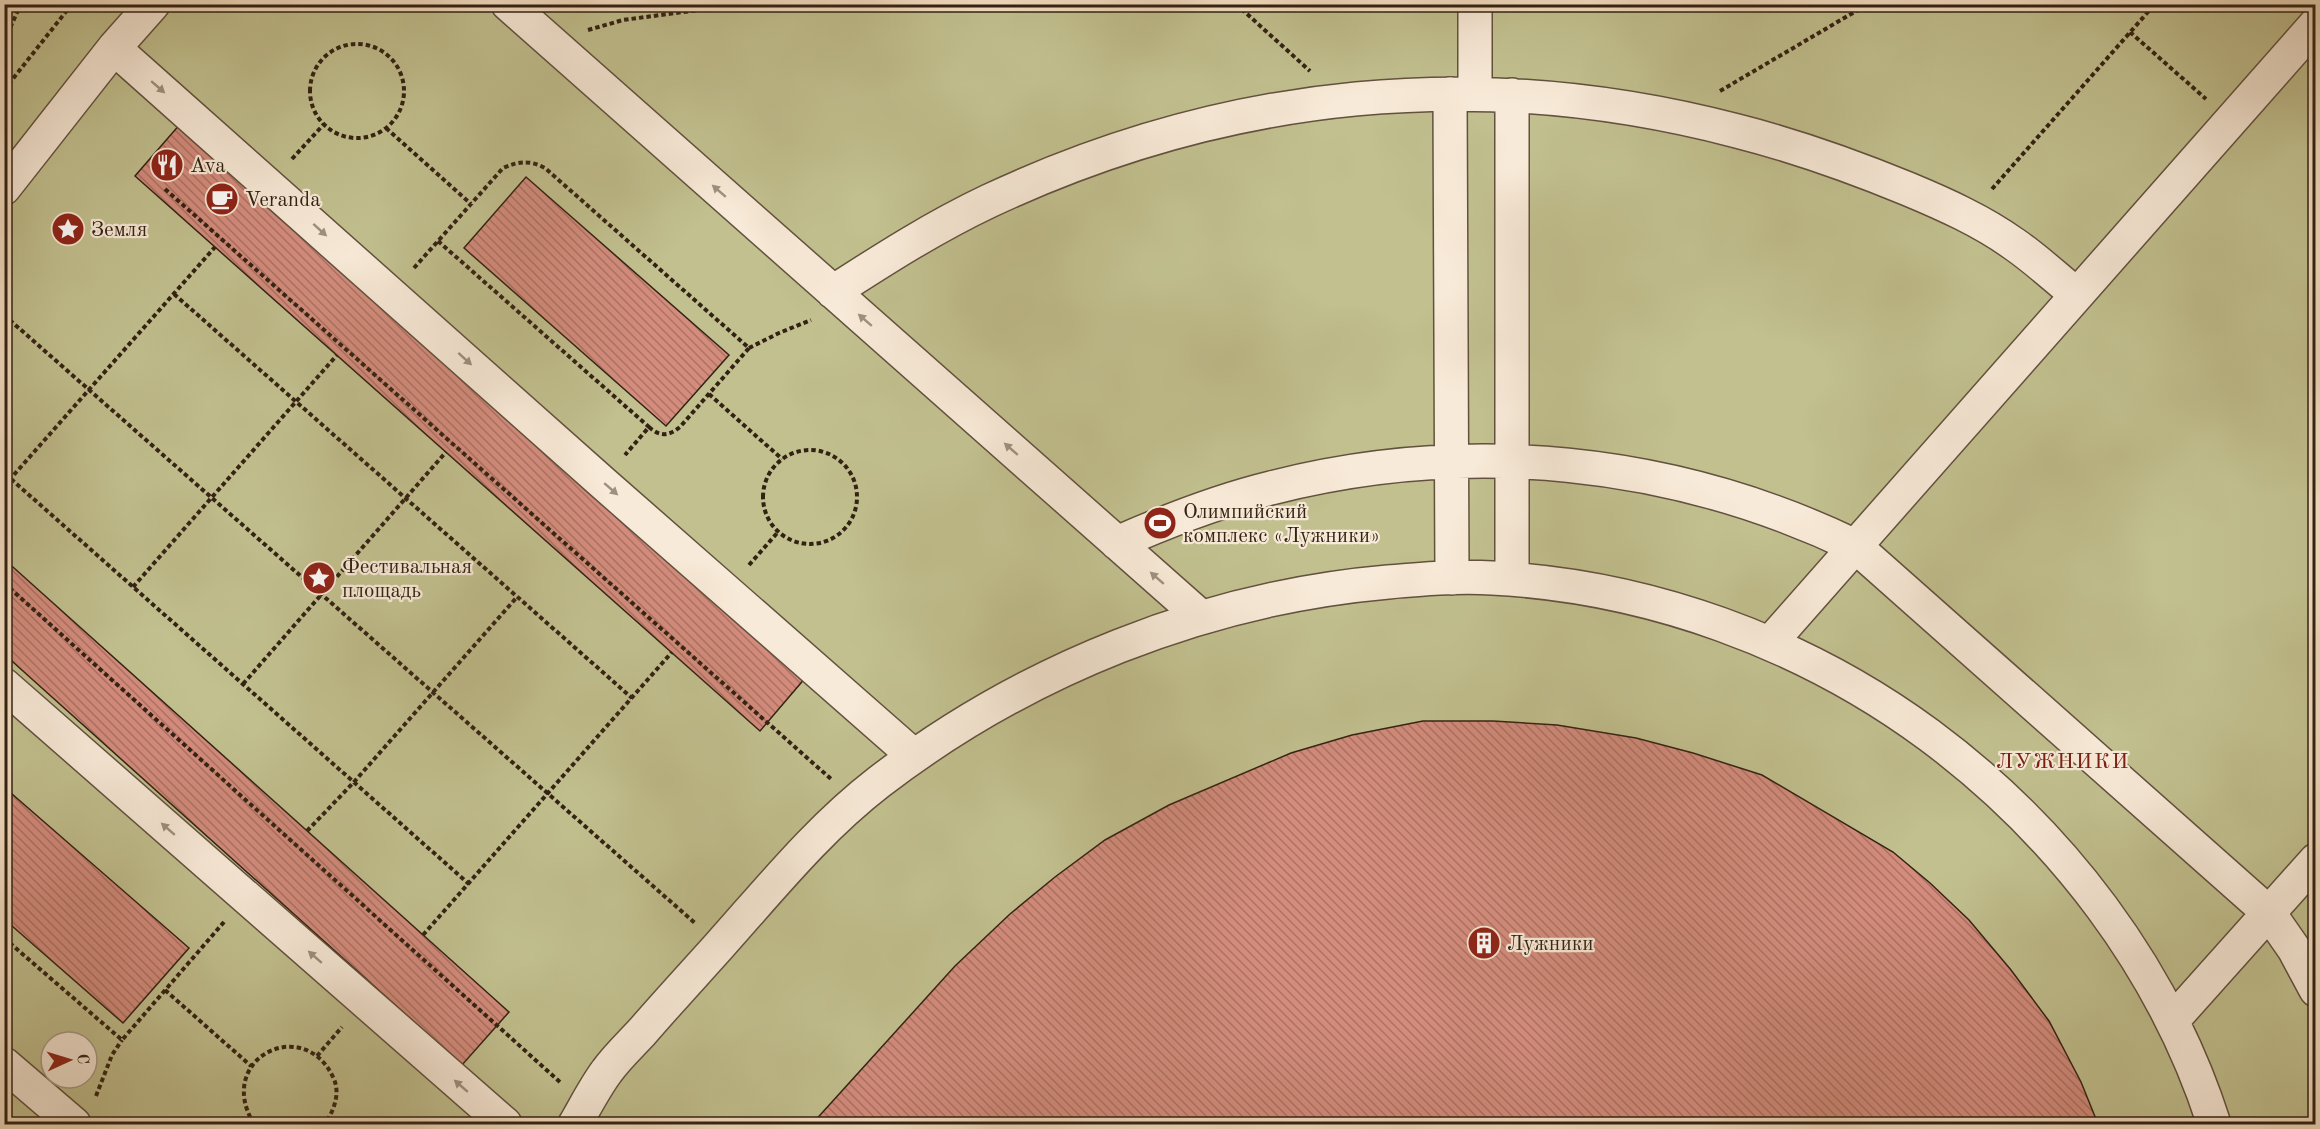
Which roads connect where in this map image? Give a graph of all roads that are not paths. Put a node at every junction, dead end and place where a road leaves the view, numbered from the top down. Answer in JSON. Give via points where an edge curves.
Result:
{"nodes":[{"id":1,"x":153,"y":4,"type":"edge"},
{"id":2,"x":508,"y":4,"type":"edge"},
{"id":3,"x":1475,"y":4,"type":"edge"},
{"id":4,"x":2316,"y":24,"type":"edge"},
{"id":5,"x":114,"y":48,"type":"junction"},
{"id":6,"x":1462,"y":94,"type":"junction"},
{"id":7,"x":1512,"y":95,"type":"junction"},
{"id":8,"x":4,"y":188,"type":"edge"},
{"id":9,"x":2077,"y":295,"type":"junction"},
{"id":10,"x":842,"y":300,"type":"junction"},
{"id":11,"x":1451,"y":461,"type":"junction"},
{"id":12,"x":1512,"y":461,"type":"junction"},
{"id":13,"x":1117,"y":543,"type":"junction"},
{"id":14,"x":1855,"y":546,"type":"junction"},
{"id":15,"x":1452,"y":578,"type":"junction"},
{"id":16,"x":1512,"y":579,"type":"junction"},
{"id":17,"x":1201,"y":617,"type":"junction"},
{"id":18,"x":1770,"y":643,"type":"junction"},
{"id":19,"x":4,"y":685,"type":"edge"},
{"id":20,"x":914,"y":756,"type":"junction"},
{"id":21,"x":2316,"y":860,"type":"edge"},
{"id":22,"x":2269,"y":913,"type":"junction"},
{"id":23,"x":2316,"y":990,"type":"edge"},
{"id":24,"x":2172,"y":1021,"type":"junction"},
{"id":25,"x":4,"y":1064,"type":"edge"},
{"id":26,"x":84,"y":1114,"type":"edge"},
{"id":27,"x":506,"y":1125,"type":"edge"},
{"id":28,"x":575,"y":1125,"type":"edge"},
{"id":29,"x":2214,"y":1125,"type":"edge"}],
"edges":[{"from":1,"to":5,"type":"street"},
{"from":10,"to":2,"type":"street","one_way":true},
{"from":3,"to":6,"type":"street"},
{"from":4,"to":9,"type":"street"},
{"from":5,"to":8,"type":"street"},
{"from":5,"to":20,"type":"street","one_way":true},
{"from":6,"to":7,"type":"street"},
{"from":6,"to":10,"type":"street","via":[[1341,100],[1236,117],[1136,143],[1015,189],[949,222],[894,253]]},
{"from":6,"to":11,"type":"street"},
{"from":7,"to":9,"type":"street","via":[[1678,115],[1794,146],[1940,202],[2016,245]]},
{"from":7,"to":12,"type":"street"},
{"from":9,"to":14,"type":"street"},
{"from":13,"to":10,"type":"street","one_way":true},
{"from":11,"to":12,"type":"street"},
{"from":11,"to":13,"type":"street","via":[[1363,470],[1279,486],[1212,505]]},
{"from":11,"to":15,"type":"street"},
{"from":12,"to":14,"type":"street","via":[[1594,468],[1699,488],[1807,523]]},
{"from":12,"to":16,"type":"street"},
{"from":17,"to":13,"type":"street","one_way":true},
{"from":14,"to":18,"type":"street"},
{"from":14,"to":22,"type":"street"},
{"from":15,"to":16,"type":"street"},
{"from":15,"to":17,"type":"street","via":[[1302,592]]},
{"from":16,"to":18,"type":"street","via":[[1649,602]]},
{"from":17,"to":20,"type":"street","via":[[1055,675]]},
{"from":18,"to":24,"type":"street","via":[[1905,717],[1999,791],[2054,846],[2096,900]]},
{"from":27,"to":19,"type":"street","one_way":true},
{"from":20,"to":28,"type":"street","via":[[825,827],[606,1071]]},
{"from":21,"to":22,"type":"street"},
{"from":22,"to":23,"type":"street"},
{"from":22,"to":24,"type":"street"},
{"from":24,"to":29,"type":"street"},
{"from":25,"to":26,"type":"street"}]}
